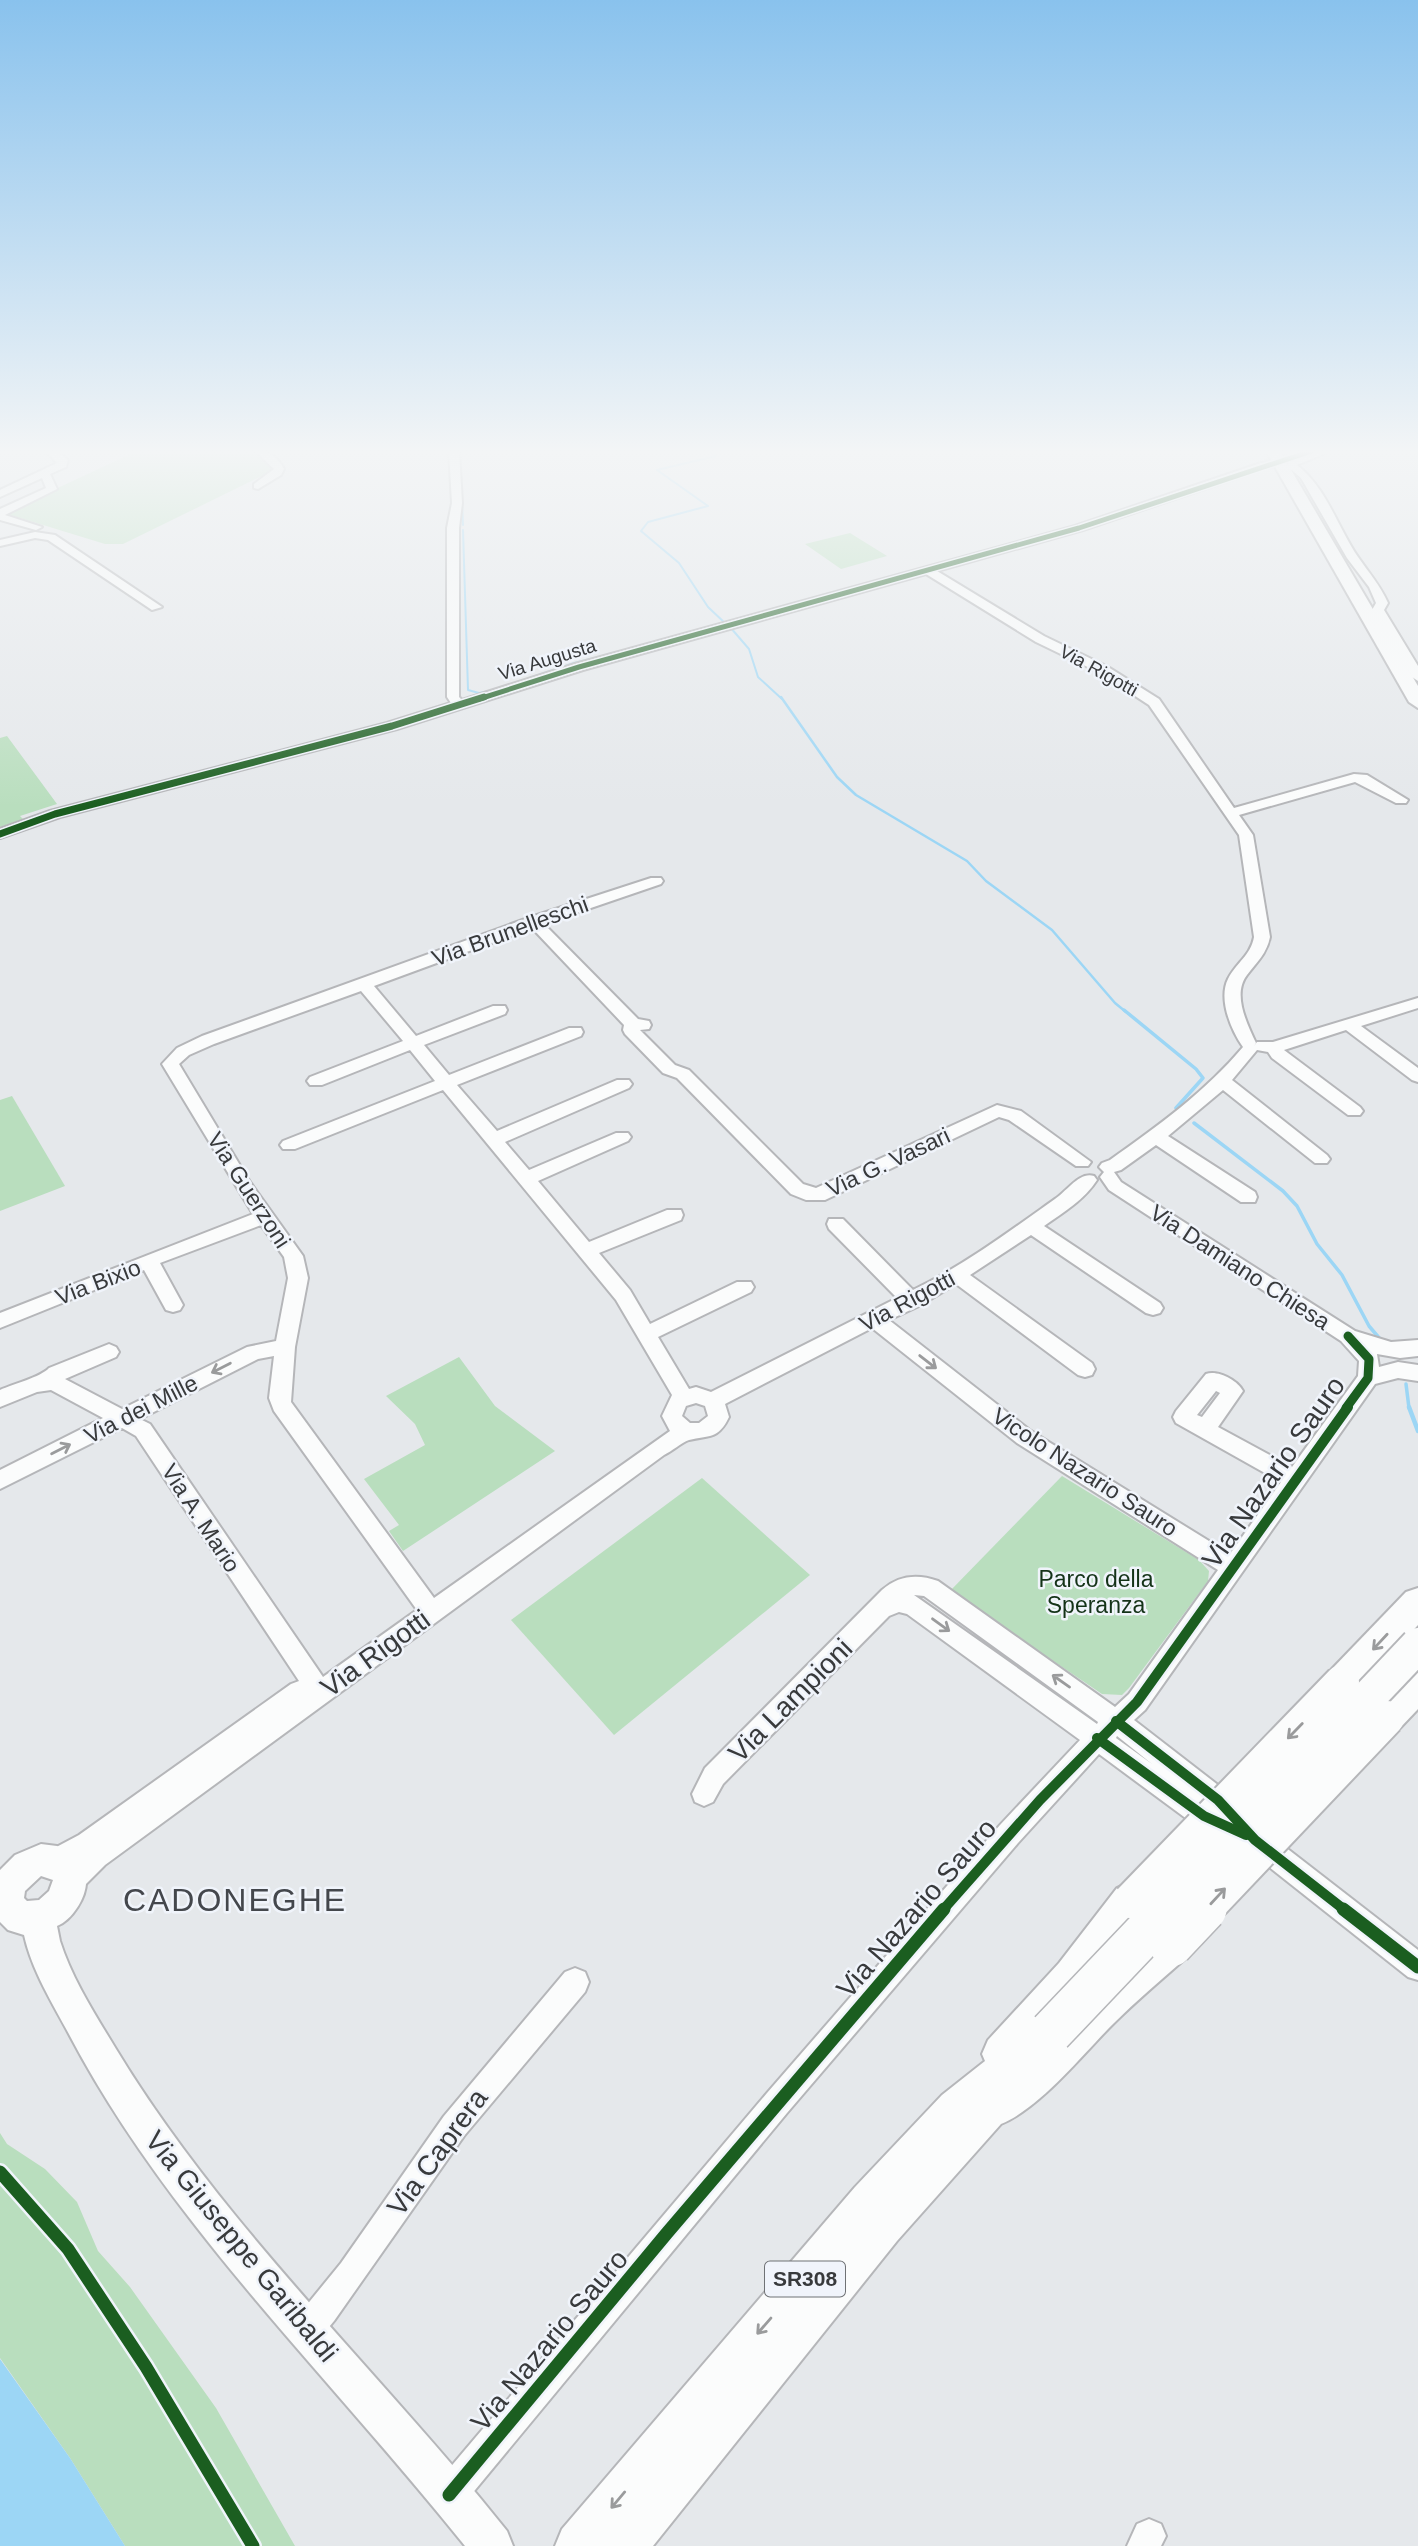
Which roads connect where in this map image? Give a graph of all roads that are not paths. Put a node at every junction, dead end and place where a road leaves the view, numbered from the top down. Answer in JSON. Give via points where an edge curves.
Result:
{"nodes":[{"id":1,"x":100,"y":570,"type":"edge"},
{"id":2,"x":453,"y":570,"type":"edge"},
{"id":3,"x":927,"y":570,"type":"joint"},
{"id":4,"x":1341,"y":570,"type":"edge"},
{"id":5,"x":1362,"y":570,"type":"edge"},
{"id":6,"x":156,"y":607,"type":"dead end"},
{"id":7,"x":1418,"y":677,"type":"edge"},
{"id":8,"x":1418,"y":702,"type":"edge"},
{"id":9,"x":459,"y":705,"type":"junction"},
{"id":10,"x":1401,"y":800,"type":"dead end"},
{"id":11,"x":1232,"y":813,"type":"junction"},
{"id":12,"x":0,"y":834,"type":"edge"},
{"id":13,"x":656,"y":881,"type":"dead end"},
{"id":14,"x":533,"y":921,"type":"junction"},
{"id":15,"x":364,"y":984,"type":"junction"},
{"id":16,"x":1418,"y":1003,"type":"edge"},
{"id":17,"x":499,"y":1010,"type":"dead end"},
{"id":18,"x":1348,"y":1024,"type":"junction"},
{"id":19,"x":575,"y":1032,"type":"dead end"},
{"id":20,"x":415,"y":1042,"type":"junction"},
{"id":21,"x":1258,"y":1047,"type":"junction"},
{"id":22,"x":1418,"y":1076,"type":"edge"},
{"id":23,"x":1221,"y":1080,"type":"junction"},
{"id":24,"x":316,"y":1081,"type":"dead end"},
{"id":25,"x":447,"y":1084,"type":"junction"},
{"id":26,"x":623,"y":1084,"type":"dead end"},
{"id":27,"x":1353,"y":1111,"type":"dead end"},
{"id":28,"x":1156,"y":1136,"type":"junction"},
{"id":29,"x":622,"y":1138,"type":"dead end"},
{"id":30,"x":495,"y":1139,"type":"junction"},
{"id":31,"x":289,"y":1145,"type":"dead end"},
{"id":32,"x":1321,"y":1159,"type":"dead end"},
{"id":33,"x":1085,"y":1171,"type":"junction"},
{"id":34,"x":1108,"y":1172,"type":"junction"},
{"id":35,"x":527,"y":1178,"type":"junction"},
{"id":36,"x":1248,"y":1197,"type":"dead end"},
{"id":37,"x":674,"y":1215,"type":"dead end"},
{"id":38,"x":264,"y":1217,"type":"junction"},
{"id":39,"x":836,"y":1224,"type":"dead end"},
{"id":40,"x":1031,"y":1226,"type":"junction"},
{"id":41,"x":587,"y":1250,"type":"junction"},
{"id":42,"x":149,"y":1260,"type":"junction"},
{"id":43,"x":957,"y":1275,"type":"junction"},
{"id":44,"x":744,"y":1287,"type":"dead end"},
{"id":45,"x":912,"y":1301,"type":"junction"},
{"id":46,"x":173,"y":1306,"type":"dead end"},
{"id":47,"x":1153,"y":1308,"type":"dead end"},
{"id":48,"x":874,"y":1319,"type":"junction"},
{"id":49,"x":0,"y":1321,"type":"edge"},
{"id":50,"x":647,"y":1334,"type":"junction"},
{"id":51,"x":1348,"y":1336,"type":"junction"},
{"id":52,"x":285,"y":1347,"type":"junction"},
{"id":53,"x":1418,"y":1348,"type":"edge"},
{"id":54,"x":108,"y":1352,"type":"dead end"},
{"id":55,"x":1085,"y":1368,"type":"dead end"},
{"id":56,"x":1418,"y":1373,"type":"edge"},
{"id":57,"x":1368,"y":1378,"type":"junction"},
{"id":58,"x":50,"y":1381,"type":"junction"},
{"id":59,"x":684,"y":1398,"type":"junction"},
{"id":60,"x":0,"y":1399,"type":"edge"},
{"id":61,"x":713,"y":1401,"type":"junction"},
{"id":62,"x":123,"y":1418,"type":"junction"},
{"id":63,"x":680,"y":1425,"type":"junction"},
{"id":64,"x":1205,"y":1429,"type":"dead end"},
{"id":65,"x":0,"y":1480,"type":"edge"},
{"id":66,"x":1296,"y":1480,"type":"junction"},
{"id":67,"x":1234,"y":1568,"type":"junction"},
{"id":68,"x":1418,"y":1602,"type":"edge"},
{"id":69,"x":428,"y":1607,"type":"junction"},
{"id":70,"x":1418,"y":1645,"type":"edge"},
{"id":71,"x":1418,"y":1685,"type":"edge"},
{"id":72,"x":316,"y":1688,"type":"junction"},
{"id":73,"x":1107,"y":1729,"type":"junction"},
{"id":74,"x":705,"y":1794,"type":"dead end"},
{"id":75,"x":63,"y":1872,"type":"junction"},
{"id":76,"x":6,"y":1875,"type":"edge"},
{"id":77,"x":39,"y":1918,"type":"junction"},
{"id":78,"x":1418,"y":1967,"type":"edge"},
{"id":79,"x":575,"y":1982,"type":"dead end"},
{"id":80,"x":967,"y":2115,"type":"junction"},
{"id":81,"x":308,"y":2328,"type":"junction"},
{"id":82,"x":449,"y":2495,"type":"junction"},
{"id":83,"x":492,"y":2546,"type":"edge"},
{"id":84,"x":579,"y":2546,"type":"edge"},
{"id":85,"x":622,"y":2546,"type":"edge"}],
"edges":[{"from":1,"to":6,"type":"street"},
{"from":2,"to":9,"type":"street","via":[[453,697]]},
{"from":3,"to":9,"type":"street","name":"Via Augusta"},
{"from":3,"to":11,"type":"street","name":"Via Rigotti","via":[[1154,702]]},
{"from":4,"to":8,"type":"highway"},
{"from":5,"to":7,"type":"street","via":[[1382,603],[1378,610]]},
{"from":9,"to":12,"type":"street","name":"Via Augusta","via":[[55,814]]},
{"from":10,"to":11,"type":"street","via":[[1354,778]]},
{"from":11,"to":21,"type":"street","name":"Via Rigotti","via":[[1246,835],[1262,937],[1258,954],[1237,978],[1236,1008]]},
{"from":13,"to":14,"type":"street","name":"Via Brunelleschi"},
{"from":14,"to":15,"type":"street","name":"Via Brunelleschi"},
{"from":14,"to":33,"type":"street","name":"Via G. Vasari","via":[[633,1024],[630,1028],[635,1035],[669,1069],[683,1074],[807,1194],[818,1195],[997,1111],[1014,1115]]},
{"from":15,"to":20,"type":"street"},
{"from":15,"to":38,"type":"street","name":"Via Guerzoni","via":[[233,1031],[171,1059],[171,1069]]},
{"from":16,"to":18,"type":"street"},
{"from":17,"to":20,"type":"street"},
{"from":18,"to":21,"type":"street"},
{"from":18,"to":22,"type":"street"},
{"from":19,"to":25,"type":"street"},
{"from":20,"to":24,"type":"street"},
{"from":20,"to":25,"type":"street"},
{"from":21,"to":23,"type":"street"},
{"from":21,"to":27,"type":"street","via":[[1278,1054]]},
{"from":23,"to":28,"type":"street"},
{"from":23,"to":32,"type":"street"},
{"from":25,"to":30,"type":"street"},
{"from":25,"to":31,"type":"street"},
{"from":26,"to":30,"type":"street"},
{"from":28,"to":34,"type":"street"},
{"from":28,"to":36,"type":"street"},
{"from":29,"to":35,"type":"street"},
{"from":30,"to":35,"type":"street"},
{"from":33,"to":34,"type":"street","via":[[1097,1182]]},
{"from":33,"to":40,"type":"street","name":"Via Rigotti","via":[[1076,1194]]},
{"from":34,"to":51,"type":"street","name":"Via Damiano Chiesa","via":[[1115,1186]]},
{"from":35,"to":41,"type":"street"},
{"from":37,"to":41,"type":"street"},
{"from":38,"to":42,"type":"street"},
{"from":38,"to":52,"type":"street","name":"Via Guerzoni","via":[[293,1256],[298,1278]]},
{"from":39,"to":45,"type":"street"},
{"from":40,"to":43,"type":"street","name":"Via Rigotti"},
{"from":40,"to":47,"type":"street"},
{"from":41,"to":50,"type":"street"},
{"from":42,"to":46,"type":"street","name":"Via Bixio"},
{"from":42,"to":49,"type":"street","name":"Via Bixio"},
{"from":43,"to":45,"type":"street","name":"Via Rigotti"},
{"from":43,"to":55,"type":"street"},
{"from":44,"to":50,"type":"street"},
{"from":45,"to":48,"type":"street","name":"Via Rigotti"},
{"from":48,"to":61,"type":"street","name":"Via Rigotti"},
{"from":48,"to":67,"type":"street","name":"Vicolo Nazario Sauro","one_way":true,"via":[[1024,1437]]},
{"from":50,"to":59,"type":"street"},
{"from":51,"to":53,"type":"street","name":"Via Damiano Chiesa","via":[[1378,1349]]},
{"from":51,"to":57,"type":"street","name":"Via Nazario Sauro","via":[[1369,1359]]},
{"from":52,"to":62,"type":"street","name":"Via dei Mille","one_way":true,"via":[[254,1352]]},
{"from":52,"to":69,"type":"street","name":"Via Guerzoni","via":[[281,1405]]},
{"from":54,"to":58,"type":"street","via":[[56,1374]]},
{"from":56,"to":57,"type":"street","via":[[1398,1370]]},
{"from":57,"to":66,"type":"street","name":"Via Nazario Sauro"},
{"from":58,"to":60,"type":"street"},
{"from":58,"to":62,"type":"street","name":"Via A. Mario"},
{"from":59,"to":61,"type":"street","via":[[696,1395]]},
{"from":59,"to":63,"type":"street","name":"Via Rigotti","via":[[674,1405]]},
{"from":61,"to":63,"type":"street","name":"Via Rigotti","via":[[719,1412],[713,1426],[701,1432]]},
{"from":65,"to":62,"type":"street","name":"Via dei Mille","one_way":true},
{"from":62,"to":72,"type":"street","name":"Via A. Mario","via":[[144,1430]]},
{"from":63,"to":69,"type":"street","name":"Via Rigotti","via":[[649,1441]]},
{"from":64,"to":66,"type":"street","name":"Via Nazario Sauro"},
{"from":66,"to":67,"type":"street","name":"Via Nazario Sauro"},
{"from":67,"to":73,"type":"street","name":"Via Nazario Sauro","via":[[1137,1702]]},
{"from":68,"to":80,"type":"highway","one_way":true,"bridge":true,"via":[[1130,1901],[1073,1977],[1010,2044]]},
{"from":69,"to":72,"type":"street","name":"Via Rigotti"},
{"from":70,"to":80,"type":"highway","number":"SR308","bridge":true},
{"from":80,"to":71,"type":"highway","one_way":true,"bridge":true,"via":[[1037,2073],[1171,1945]]},
{"from":72,"to":75,"type":"street","name":"Via Rigotti","via":[[96,1856]]},
{"from":73,"to":74,"type":"street","name":"Via Lampioni","via":[[913,1605],[899,1602],[881,1609],[714,1776]]},
{"from":73,"to":78,"type":"street","via":[[1204,1816],[1255,1840]]},
{"from":73,"to":82,"type":"street","name":"Via Nazario Sauro","via":[[838,2032]]},
{"from":75,"to":76,"type":"main road","via":[[33,1862]]},
{"from":75,"to":77,"type":"main road","via":[[61,1904]]},
{"from":76,"to":77,"type":"main road","via":[[8,1906],[20,1918]]},
{"from":77,"to":81,"type":"main road","name":"Via Giuseppe Garibaldi","via":[[49,1961],[147,2132]]},
{"from":79,"to":81,"type":"street","name":"Via Caprera","via":[[488,2082],[340,2292]]},
{"from":80,"to":84,"type":"highway","number":"SR308","one_way":true,"via":[[870,2202]]},
{"from":80,"to":85,"type":"highway","number":"SR308"},
{"from":81,"to":82,"type":"main road","name":"Via Giuseppe Garibaldi"},
{"from":82,"to":83,"type":"main road","name":"Via Giuseppe Garibaldi"}]}
